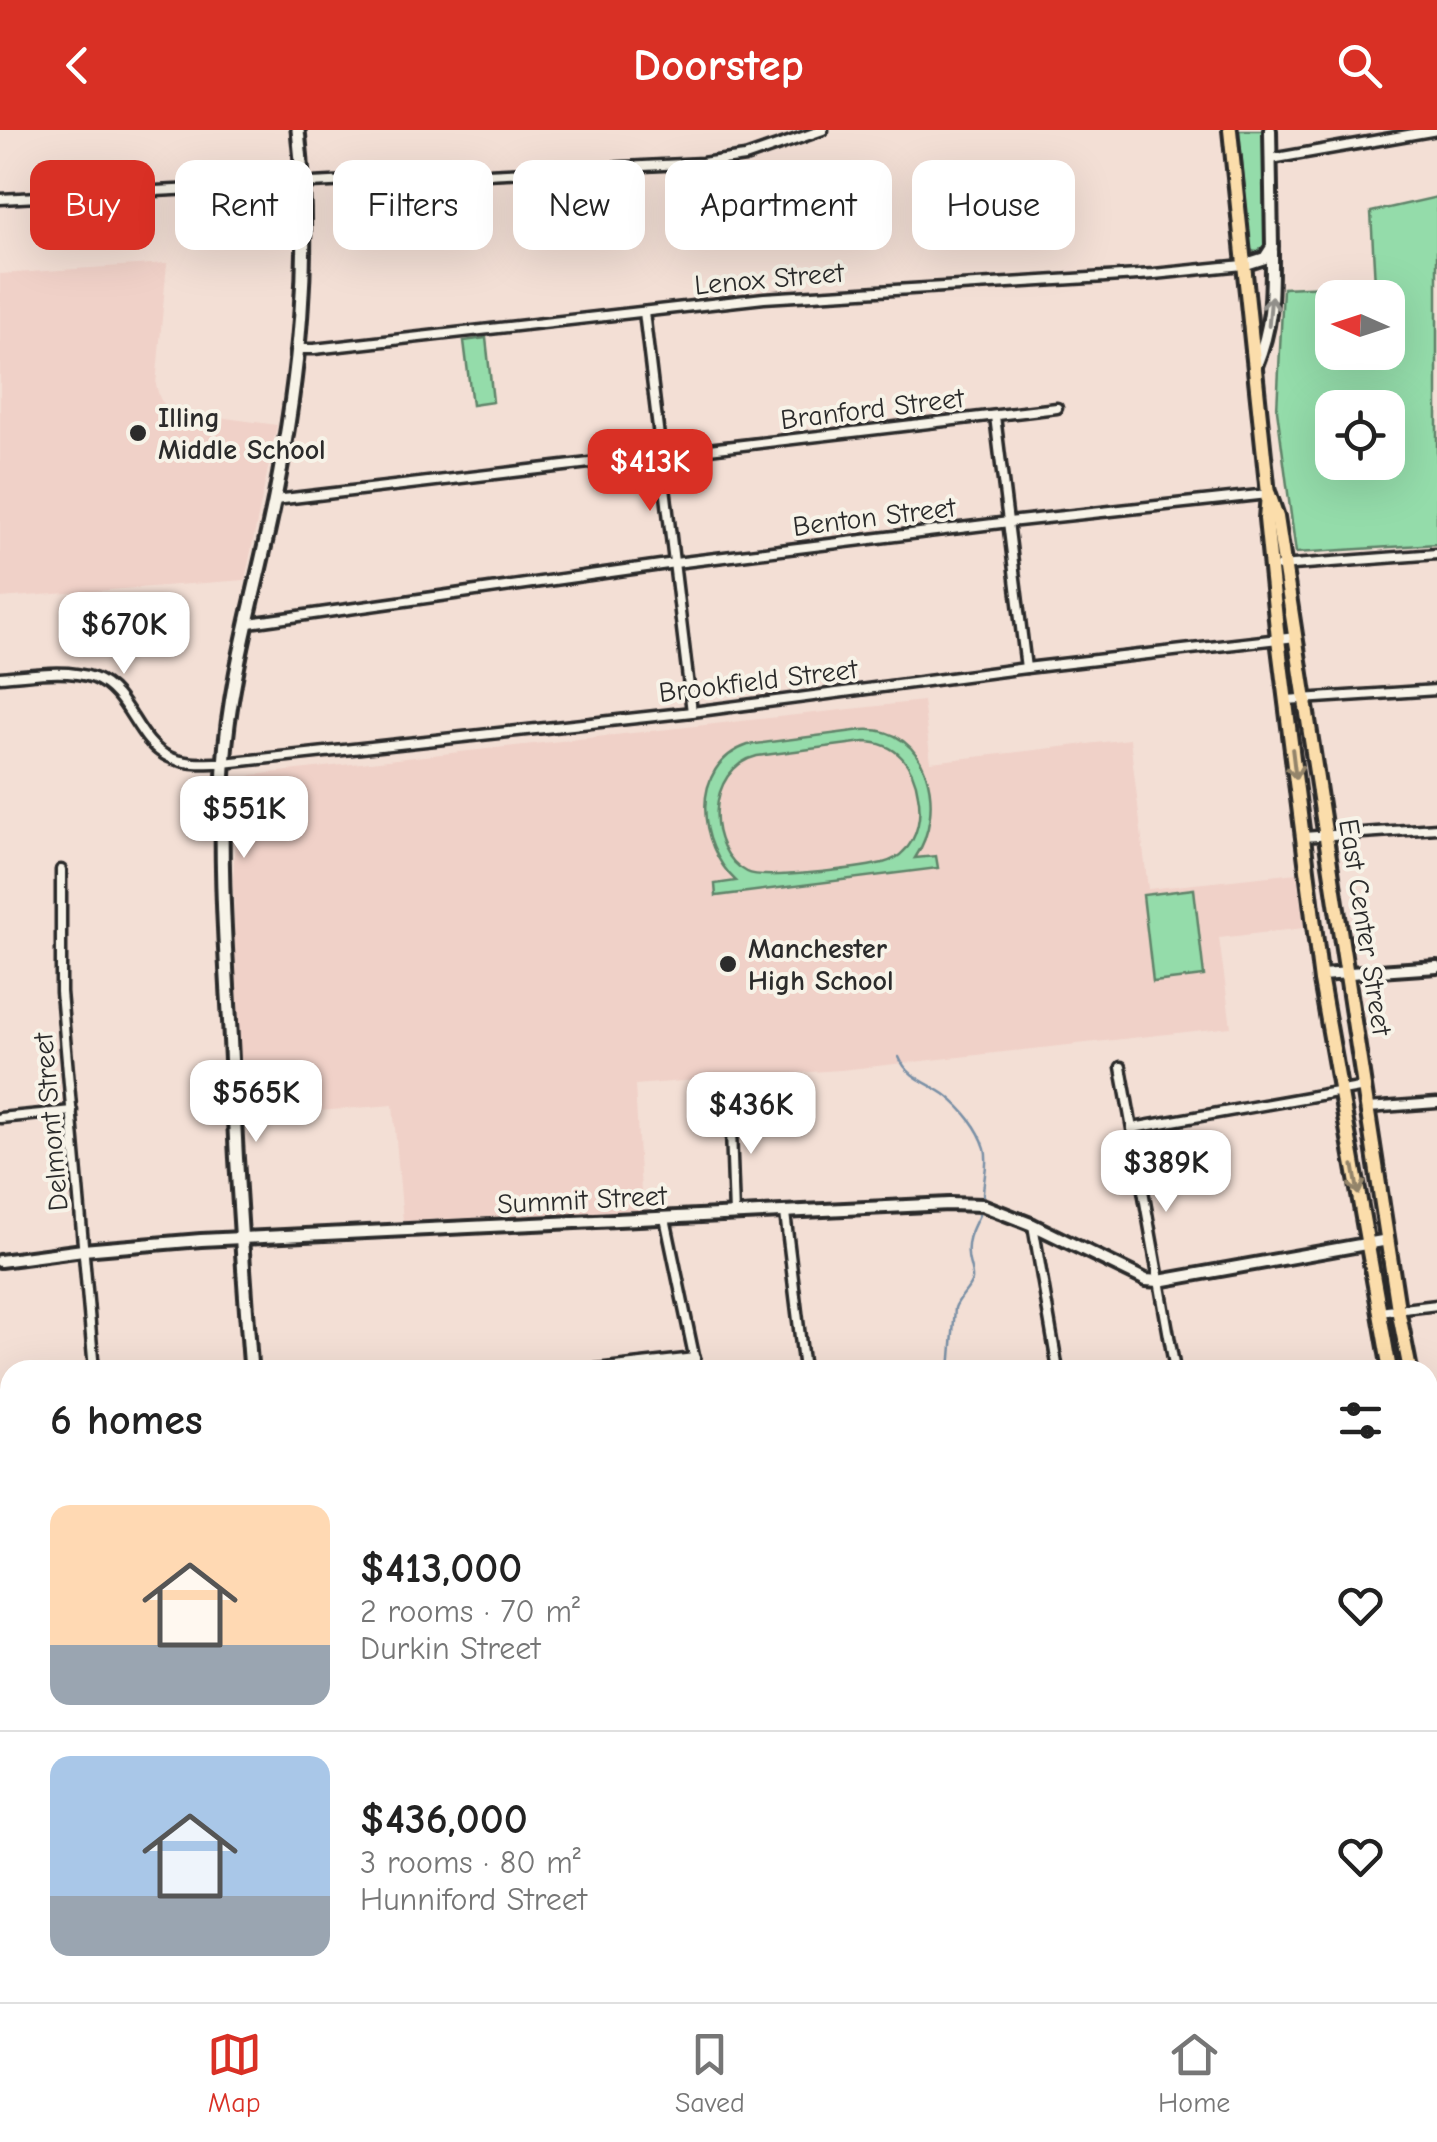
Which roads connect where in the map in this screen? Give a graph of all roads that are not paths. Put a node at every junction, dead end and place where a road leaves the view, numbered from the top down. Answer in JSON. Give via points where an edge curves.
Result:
{"nodes":[{"id":1,"x":298,"y":130,"type":"edge"},
{"id":2,"x":790,"y":130,"type":"edge"},
{"id":3,"x":823,"y":130,"type":"edge"},
{"id":4,"x":1230,"y":130,"type":"edge"},
{"id":5,"x":1270,"y":130,"type":"edge"},
{"id":6,"x":1437,"y":130,"type":"edge"},
{"id":7,"x":1409,"y":133,"type":"edge"},
{"id":8,"x":793,"y":140,"type":"junction"},
{"id":9,"x":300,"y":160,"type":"edge"},
{"id":10,"x":1271,"y":160,"type":"junction"},
{"id":11,"x":313,"y":182,"type":"edge"},
{"id":12,"x":175,"y":190,"type":"edge"},
{"id":13,"x":0,"y":199,"type":"edge"},
{"id":14,"x":1272,"y":247,"type":"junction"},
{"id":15,"x":304,"y":250,"type":"edge"},
{"id":16,"x":1243,"y":264,"type":"junction"},
{"id":17,"x":644,"y":312,"type":"junction"},
{"id":18,"x":299,"y":349,"type":"junction"},
{"id":19,"x":1254,"y":372,"type":"junction"},
{"id":20,"x":1058,"y":408,"type":"dead end"},
{"id":21,"x":995,"y":416,"type":"junction"},
{"id":22,"x":663,"y":456,"type":"junction"},
{"id":23,"x":1268,"y":494,"type":"junction"},
{"id":24,"x":274,"y":500,"type":"junction"},
{"id":25,"x":1009,"y":522,"type":"junction"},
{"id":26,"x":1437,"y":554,"type":"edge"},
{"id":27,"x":674,"y":563,"type":"junction"},
{"id":28,"x":1278,"y":566,"type":"junction"},
{"id":29,"x":248,"y":623,"type":"junction"},
{"id":30,"x":1296,"y":637,"type":"junction"},
{"id":31,"x":1278,"y":639,"type":"junction"},
{"id":32,"x":1026,"y":668,"type":"junction"},
{"id":33,"x":0,"y":677,"type":"edge"},
{"id":34,"x":1437,"y":690,"type":"edge"},
{"id":35,"x":1306,"y":699,"type":"junction"},
{"id":36,"x":1286,"y":700,"type":"junction"},
{"id":37,"x":692,"y":712,"type":"junction"},
{"id":38,"x":224,"y":763,"type":"junction"},
{"id":39,"x":1437,"y":828,"type":"edge"},
{"id":40,"x":1326,"y":835,"type":"junction"},
{"id":41,"x":1303,"y":836,"type":"junction"},
{"id":42,"x":60,"y":870,"type":"dead end"},
{"id":43,"x":1437,"y":967,"type":"edge"},
{"id":44,"x":1348,"y":973,"type":"junction"},
{"id":45,"x":1321,"y":975,"type":"junction"},
{"id":46,"x":1121,"y":1067,"type":"dead end"},
{"id":47,"x":1365,"y":1086,"type":"junction"},
{"id":48,"x":1340,"y":1091,"type":"junction"},
{"id":49,"x":730,"y":1100,"type":"dead end"},
{"id":50,"x":1437,"y":1104,"type":"edge"},
{"id":51,"x":1368,"y":1108,"type":"junction"},
{"id":52,"x":72,"y":1111,"type":"junction"},
{"id":53,"x":0,"y":1118,"type":"edge"},
{"id":54,"x":1133,"y":1128,"type":"junction"},
{"id":55,"x":785,"y":1213,"type":"junction"},
{"id":56,"x":734,"y":1215,"type":"junction"},
{"id":57,"x":664,"y":1218,"type":"junction"},
{"id":58,"x":1034,"y":1225,"type":"junction"},
{"id":59,"x":240,"y":1238,"type":"junction"},
{"id":60,"x":1388,"y":1240,"type":"junction"},
{"id":61,"x":1367,"y":1244,"type":"junction"},
{"id":62,"x":82,"y":1250,"type":"junction"},
{"id":63,"x":0,"y":1261,"type":"edge"},
{"id":64,"x":1158,"y":1281,"type":"junction"},
{"id":65,"x":1437,"y":1305,"type":"edge"},
{"id":66,"x":1398,"y":1310,"type":"junction"},
{"id":67,"x":1379,"y":1312,"type":"junction"},
{"id":68,"x":694,"y":1358,"type":"joint"},
{"id":69,"x":93,"y":1360,"type":"edge"},
{"id":70,"x":250,"y":1360,"type":"edge"},
{"id":71,"x":676,"y":1360,"type":"edge"},
{"id":72,"x":803,"y":1360,"type":"edge"},
{"id":73,"x":1056,"y":1360,"type":"edge"},
{"id":74,"x":1172,"y":1360,"type":"edge"},
{"id":75,"x":1388,"y":1360,"type":"edge"},
{"id":76,"x":1408,"y":1360,"type":"edge"}],
"edges":[{"from":1,"to":9,"type":"main road"},
{"from":2,"to":8,"type":"street"},
{"from":3,"to":8,"type":"street"},
{"from":4,"to":16,"type":"main road","name":"East Center Street"},
{"from":5,"to":10,"type":"street"},
{"from":6,"to":7,"type":"street"},
{"from":7,"to":10,"type":"street"},
{"from":8,"to":11,"type":"street","via":[[702,163]]},
{"from":10,"to":14,"type":"street"},
{"from":12,"to":13,"type":"street"},
{"from":14,"to":16,"type":"street","via":[[1265,258]]},
{"from":19,"to":14,"type":"street","one_way":true,"via":[[1270,325]]},
{"from":15,"to":18,"type":"main road"},
{"from":16,"to":17,"type":"street","name":"Lenox Street"},
{"from":16,"to":19,"type":"main road","name":"East Center Street"},
{"from":17,"to":18,"type":"street","name":"Lenox Street"},
{"from":17,"to":22,"type":"street"},
{"from":18,"to":24,"type":"main road"},
{"from":19,"to":23,"type":"main road","name":"East Center Street"},
{"from":20,"to":21,"type":"street","name":"Branford Street"},
{"from":21,"to":22,"type":"street","name":"Branford Street"},
{"from":21,"to":25,"type":"street"},
{"from":22,"to":24,"type":"street","name":"Branford Street"},
{"from":22,"to":27,"type":"street"},
{"from":23,"to":25,"type":"street","name":"Benton Street"},
{"from":23,"to":28,"type":"main road","name":"East Center Street","via":[[1266,519]]},
{"from":24,"to":29,"type":"main road"},
{"from":25,"to":27,"type":"street","name":"Benton Street"},
{"from":25,"to":32,"type":"street"},
{"from":26,"to":28,"type":"street"},
{"from":27,"to":29,"type":"street","name":"Benton Street"},
{"from":27,"to":37,"type":"street"},
{"from":28,"to":30,"type":"main road","name":"East Center Street"},
{"from":28,"to":31,"type":"main road","name":"East Center Street"},
{"from":29,"to":38,"type":"main road"},
{"from":30,"to":31,"type":"street","name":"Brookfield Street"},
{"from":30,"to":35,"type":"main road","name":"East Center Street"},
{"from":31,"to":32,"type":"street","name":"Brookfield Street"},
{"from":31,"to":36,"type":"main road","name":"East Center Street"},
{"from":32,"to":37,"type":"street","name":"Brookfield Street"},
{"from":33,"to":38,"type":"street","name":"Brookfield Street","via":[[96,678],[168,757]]},
{"from":34,"to":35,"type":"street"},
{"from":35,"to":36,"type":"street"},
{"from":35,"to":40,"type":"main road","name":"East Center Street"},
{"from":36,"to":41,"type":"main road","name":"East Center Street","one_way":true},
{"from":37,"to":38,"type":"street","name":"Brookfield Street"},
{"from":38,"to":59,"type":"main road","via":[[223,895]]},
{"from":39,"to":40,"type":"street"},
{"from":40,"to":41,"type":"street"},
{"from":40,"to":44,"type":"main road","name":"East Center Street"},
{"from":41,"to":45,"type":"main road","name":"East Center Street"},
{"from":42,"to":52,"type":"street","name":"Delmont Street"},
{"from":43,"to":44,"type":"street"},
{"from":44,"to":45,"type":"street"},
{"from":44,"to":47,"type":"main road","name":"East Center Street"},
{"from":45,"to":48,"type":"main road","name":"East Center Street"},
{"from":46,"to":54,"type":"street"},
{"from":47,"to":48,"type":"street"},
{"from":47,"to":51,"type":"main road","name":"East Center Street"},
{"from":48,"to":54,"type":"street"},
{"from":48,"to":61,"type":"main road","name":"East Center Street","one_way":true},
{"from":49,"to":56,"type":"street"},
{"from":50,"to":51,"type":"street"},
{"from":51,"to":60,"type":"main road","name":"East Center Street"},
{"from":52,"to":53,"type":"street"},
{"from":52,"to":62,"type":"street","name":"Delmont Street"},
{"from":54,"to":64,"type":"street"},
{"from":55,"to":56,"type":"street","name":"Summit Street"},
{"from":55,"to":58,"type":"street","name":"Summit Street","via":[[979,1205]]},
{"from":55,"to":72,"type":"street"},
{"from":56,"to":57,"type":"street","name":"Summit Street"},
{"from":57,"to":59,"type":"street","name":"Summit Street"},
{"from":57,"to":68,"type":"street"},
{"from":58,"to":64,"type":"street","name":"Summit Street"},
{"from":58,"to":73,"type":"street"},
{"from":59,"to":62,"type":"street","name":"Summit Street"},
{"from":59,"to":70,"type":"main road"},
{"from":60,"to":61,"type":"street"},
{"from":60,"to":66,"type":"main road","name":"East Center Street"},
{"from":61,"to":64,"type":"street"},
{"from":61,"to":67,"type":"main road","name":"East Center Street"},
{"from":62,"to":63,"type":"street","name":"Summit Street"},
{"from":62,"to":69,"type":"street","name":"Delmont Street"},
{"from":64,"to":74,"type":"street"},
{"from":65,"to":66,"type":"street"},
{"from":66,"to":67,"type":"street"},
{"from":66,"to":76,"type":"main road","name":"East Center Street"},
{"from":67,"to":75,"type":"main road","name":"East Center Street"},
{"from":68,"to":71,"type":"street"}]}
